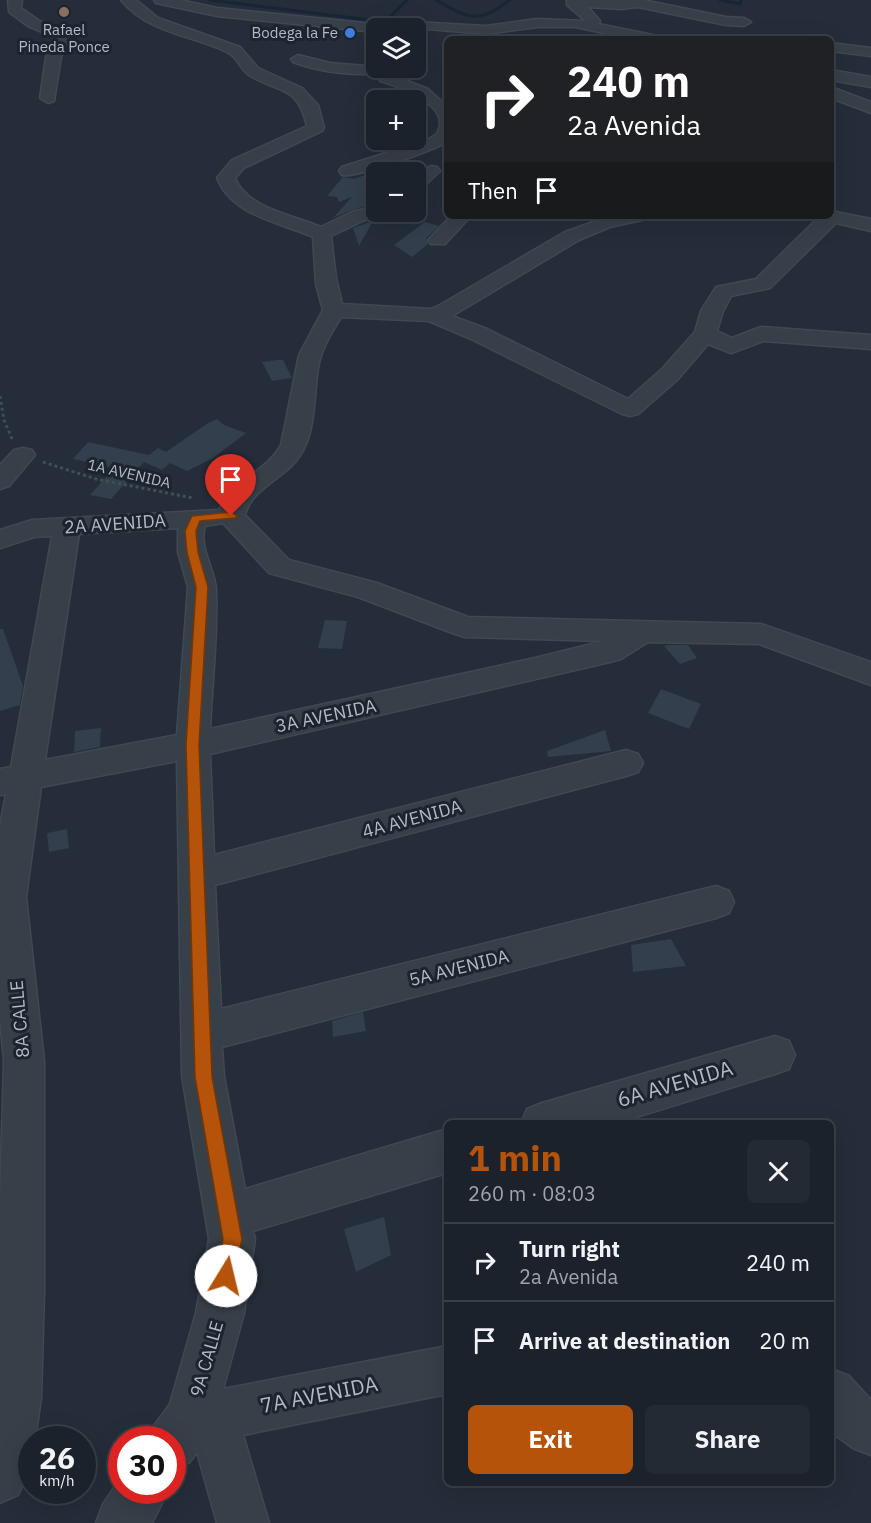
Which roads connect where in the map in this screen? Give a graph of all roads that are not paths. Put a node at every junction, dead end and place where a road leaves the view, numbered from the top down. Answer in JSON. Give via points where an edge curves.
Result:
{"nodes":[{"id":1,"x":15,"y":0,"type":"edge"},
{"id":2,"x":128,"y":0,"type":"edge"},
{"id":3,"x":161,"y":0,"type":"edge"},
{"id":4,"x":409,"y":12,"type":"dead end"},
{"id":5,"x":404,"y":18,"type":"edge"},
{"id":6,"x":744,"y":22,"type":"dead end"},
{"id":7,"x":587,"y":25,"type":"junction"},
{"id":8,"x":426,"y":27,"type":"edge"},
{"id":9,"x":366,"y":33,"type":"edge"},
{"id":10,"x":600,"y":36,"type":"edge"},
{"id":11,"x":639,"y":36,"type":"edge"},
{"id":12,"x":834,"y":47,"type":"edge"},
{"id":13,"x":871,"y":52,"type":"edge"},
{"id":14,"x":298,"y":59,"type":"dead end"},
{"id":15,"x":366,"y":68,"type":"edge"},
{"id":16,"x":834,"y":76,"type":"edge"},
{"id":17,"x":385,"y":78,"type":"edge"},
{"id":18,"x":871,"y":82,"type":"edge"},
{"id":19,"x":834,"y":93,"type":"edge"},
{"id":20,"x":48,"y":98,"type":"dead end"},
{"id":21,"x":871,"y":108,"type":"edge"},
{"id":22,"x":444,"y":113,"type":"edge"},
{"id":23,"x":444,"y":132,"type":"edge"},
{"id":24,"x":348,"y":171,"type":"dead end"},
{"id":25,"x":431,"y":171,"type":"dead end"},
{"id":26,"x":426,"y":174,"type":"edge"},
{"id":27,"x":366,"y":214,"type":"edge"},
{"id":28,"x":834,"y":218,"type":"edge"},
{"id":29,"x":459,"y":219,"type":"edge"},
{"id":30,"x":621,"y":219,"type":"edge"},
{"id":31,"x":828,"y":219,"type":"edge"},
{"id":32,"x":871,"y":225,"type":"edge"},
{"id":33,"x":321,"y":234,"type":"junction"},
{"id":34,"x":438,"y":240,"type":"dead end"},
{"id":35,"x":334,"y":310,"type":"junction"},
{"id":36,"x":432,"y":315,"type":"junction"},
{"id":37,"x":705,"y":334,"type":"junction"},
{"id":38,"x":871,"y":342,"type":"edge"},
{"id":39,"x":23,"y":455,"type":"road end"},
{"id":40,"x":0,"y":481,"type":"edge"},
{"id":41,"x":220,"y":513,"type":"junction"},
{"id":42,"x":67,"y":528,"type":"junction"},
{"id":43,"x":0,"y":539,"type":"edge"},
{"id":44,"x":645,"y":630,"type":"junction"},
{"id":45,"x":871,"y":674,"type":"edge"},
{"id":46,"x":193,"y":745,"type":"junction"},
{"id":47,"x":627,"y":762,"type":"dead end"},
{"id":48,"x":12,"y":779,"type":"edge"},
{"id":49,"x":197,"y":874,"type":"junction"},
{"id":50,"x":716,"y":902,"type":"dead end"},
{"id":51,"x":202,"y":1033,"type":"junction"},
{"id":52,"x":775,"y":1055,"type":"dead end"},
{"id":53,"x":556,"y":1120,"type":"edge"},
{"id":54,"x":444,"y":1152,"type":"edge"},
{"id":55,"x":228,"y":1216,"type":"junction"},
{"id":56,"x":444,"y":1371,"type":"edge"},
{"id":57,"x":834,"y":1398,"type":"edge"},
{"id":58,"x":192,"y":1425,"type":"edge"},
{"id":59,"x":871,"y":1430,"type":"edge"},
{"id":60,"x":0,"y":1477,"type":"edge"},
{"id":61,"x":134,"y":1504,"type":"edge"},
{"id":62,"x":122,"y":1523,"type":"edge"},
{"id":63,"x":243,"y":1523,"type":"edge"}],
"edges":[{"from":1,"to":20,"type":"street","via":[[14,9],[25,19],[62,34],[52,63]]},
{"from":2,"to":33,"type":"street","via":[[153,21],[235,50],[253,71],[297,91],[310,105],[316,128],[238,165],[226,178],[229,187],[257,209]]},
{"from":3,"to":9,"type":"street"},
{"from":4,"to":5,"type":"street"},
{"from":6,"to":7,"type":"street","via":[[638,3],[572,2],[594,21]]},
{"from":7,"to":8,"type":"street","via":[[549,22],[486,30]]},
{"from":7,"to":10,"type":"street"},
{"from":7,"to":11,"type":"street"},
{"from":12,"to":13,"type":"street"},
{"from":14,"to":15,"type":"street","via":[[343,69]]},
{"from":16,"to":18,"type":"street"},
{"from":17,"to":22,"type":"street","via":[[424,92]]},
{"from":19,"to":21,"type":"street"},
{"from":23,"to":24,"type":"street"},
{"from":25,"to":26,"type":"street"},
{"from":27,"to":33,"type":"street"},
{"from":28,"to":32,"type":"street"},
{"from":29,"to":34,"type":"street"},
{"from":30,"to":36,"type":"street","via":[[572,236]]},
{"from":31,"to":37,"type":"street","via":[[763,284],[723,291]]},
{"from":33,"to":35,"type":"street"},
{"from":35,"to":36,"type":"street"},
{"from":35,"to":41,"type":"street","via":[[310,355],[291,451],[273,471]]},
{"from":36,"to":37,"type":"street","via":[[630,409]]},
{"from":37,"to":38,"type":"street","via":[[731,346],[761,334]]},
{"from":39,"to":40,"type":"street"},
{"from":41,"to":42,"type":"street","name":"2A AVENIDA"},
{"from":41,"to":44,"type":"street","via":[[279,567],[367,590],[465,627]]},
{"from":41,"to":46,"type":"street","name":"9A CALLE","via":[[190,531],[202,587]]},
{"from":42,"to":43,"type":"street","name":"2A AVENIDA","via":[[32,529]]},
{"from":42,"to":48,"type":"street","name":"8A CALLE"},
{"from":44,"to":45,"type":"street","via":[[761,634]]},
{"from":44,"to":46,"type":"street","name":"3A AVENIDA","via":[[610,651]]},
{"from":46,"to":48,"type":"street","name":"3A AVENIDA"},
{"from":46,"to":49,"type":"street","name":"9A CALLE"},
{"from":47,"to":49,"type":"street","name":"4A AVENIDA"},
{"from":48,"to":60,"type":"street","name":"8A CALLE","via":[[9,897],[24,1061],[21,1294],[16,1398]]},
{"from":49,"to":51,"type":"street","name":"9A CALLE"},
{"from":50,"to":51,"type":"street","name":"5A AVENIDA"},
{"from":51,"to":55,"type":"street","name":"9A CALLE","via":[[203,1077]]},
{"from":52,"to":53,"type":"street","name":"6A AVENIDA"},
{"from":54,"to":55,"type":"street"},
{"from":55,"to":58,"type":"street","name":"9A CALLE","via":[[232,1239],[220,1313]]},
{"from":56,"to":58,"type":"street","name":"7A AVENIDA"},
{"from":57,"to":59,"type":"street"},
{"from":58,"to":63,"type":"street"},
{"from":61,"to":62,"type":"street"}]}
